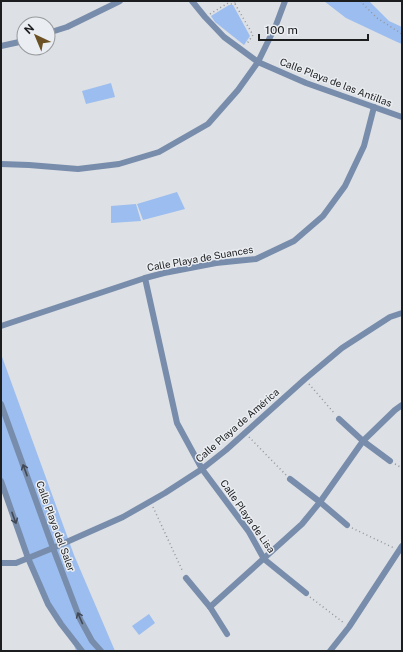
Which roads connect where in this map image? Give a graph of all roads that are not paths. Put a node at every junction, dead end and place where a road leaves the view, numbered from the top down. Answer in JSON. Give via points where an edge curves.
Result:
{"nodes":[{"id":1,"x":120,"y":1,"type":"edge"},
{"id":2,"x":192,"y":1,"type":"edge"},
{"id":3,"x":285,"y":1,"type":"edge"},
{"id":4,"x":56,"y":30,"type":"edge"},
{"id":5,"x":16,"y":43,"type":"edge"},
{"id":6,"x":1,"y":46,"type":"edge"},
{"id":7,"x":258,"y":62,"type":"junction"},
{"id":8,"x":374,"y":107,"type":"junction"},
{"id":9,"x":402,"y":117,"type":"edge"},
{"id":10,"x":1,"y":164,"type":"edge"},
{"id":11,"x":145,"y":278,"type":"junction"},
{"id":12,"x":402,"y":313,"type":"edge"},
{"id":13,"x":1,"y":326,"type":"edge"},
{"id":14,"x":1,"y":404,"type":"edge"},
{"id":15,"x":402,"y":405,"type":"edge"},
{"id":16,"x":338,"y":419,"type":"road end"},
{"id":17,"x":363,"y":441,"type":"junction"},
{"id":18,"x":390,"y":461,"type":"dead end"},
{"id":19,"x":202,"y":469,"type":"junction"},
{"id":20,"x":290,"y":479,"type":"road end"},
{"id":21,"x":1,"y":481,"type":"edge"},
{"id":22,"x":320,"y":502,"type":"junction"},
{"id":23,"x":347,"y":525,"type":"road end"},
{"id":24,"x":53,"y":548,"type":"junction"},
{"id":25,"x":401,"y":549,"type":"edge"},
{"id":26,"x":28,"y":558,"type":"junction"},
{"id":27,"x":264,"y":559,"type":"junction"},
{"id":28,"x":1,"y":563,"type":"edge"},
{"id":29,"x":186,"y":578,"type":"road end"},
{"id":30,"x":306,"y":594,"type":"road end"},
{"id":31,"x":210,"y":607,"type":"junction"},
{"id":32,"x":227,"y":634,"type":"dead end"},
{"id":33,"x":82,"y":651,"type":"edge"},
{"id":34,"x":101,"y":651,"type":"edge"},
{"id":35,"x":330,"y":651,"type":"edge"}],
"edges":[{"from":1,"to":4,"type":"street"},
{"from":2,"to":7,"type":"street","name":"Calle Playa de las Antillas","via":[[224,37]]},
{"from":3,"to":7,"type":"street"},
{"from":5,"to":6,"type":"street"},
{"from":7,"to":8,"type":"street","name":"Calle Playa de las Antillas","via":[[306,84]]},
{"from":7,"to":10,"type":"street","via":[[238,90],[208,124],[159,152],[119,164],[78,169]]},
{"from":8,"to":9,"type":"street","name":"Calle Playa de las Antillas"},
{"from":8,"to":11,"type":"street","name":"Calle Playa de Suances","via":[[364,146],[345,186],[323,216],[294,241],[256,259],[216,263]]},
{"from":11,"to":13,"type":"street","name":"Calle Playa de Suances"},
{"from":11,"to":19,"type":"street","name":"Calle Playa de Lisa","via":[[177,423]]},
{"from":12,"to":19,"type":"street","name":"Calle Playa de América","via":[[390,317],[342,348]]},
{"from":24,"to":14,"type":"street","name":"Calle Playa del Saler","one_way":true},
{"from":15,"to":17,"type":"street"},
{"from":16,"to":17,"type":"street"},
{"from":17,"to":18,"type":"street"},
{"from":17,"to":22,"type":"street"},
{"from":19,"to":24,"type":"street","name":"Calle Playa de América","via":[[123,517]]},
{"from":19,"to":27,"type":"street","name":"Calle Playa de Lisa","via":[[249,532]]},
{"from":20,"to":22,"type":"street"},
{"from":21,"to":26,"type":"street","one_way":true},
{"from":22,"to":23,"type":"street"},
{"from":22,"to":27,"type":"street","via":[[302,524]]},
{"from":24,"to":26,"type":"street","name":"Calle Playa de América"},
{"from":34,"to":24,"type":"street","name":"Calle Playa del Saler","one_way":true,"via":[[92,641],[80,619]]},
{"from":25,"to":35,"type":"street"},
{"from":26,"to":28,"type":"street","name":"Calle Playa de América","via":[[16,563]]},
{"from":26,"to":33,"type":"street","via":[[48,604]]},
{"from":27,"to":30,"type":"street","name":"Calle Playa de Lisa"},
{"from":27,"to":31,"type":"street"},
{"from":29,"to":31,"type":"street"},
{"from":31,"to":32,"type":"street"}]}
